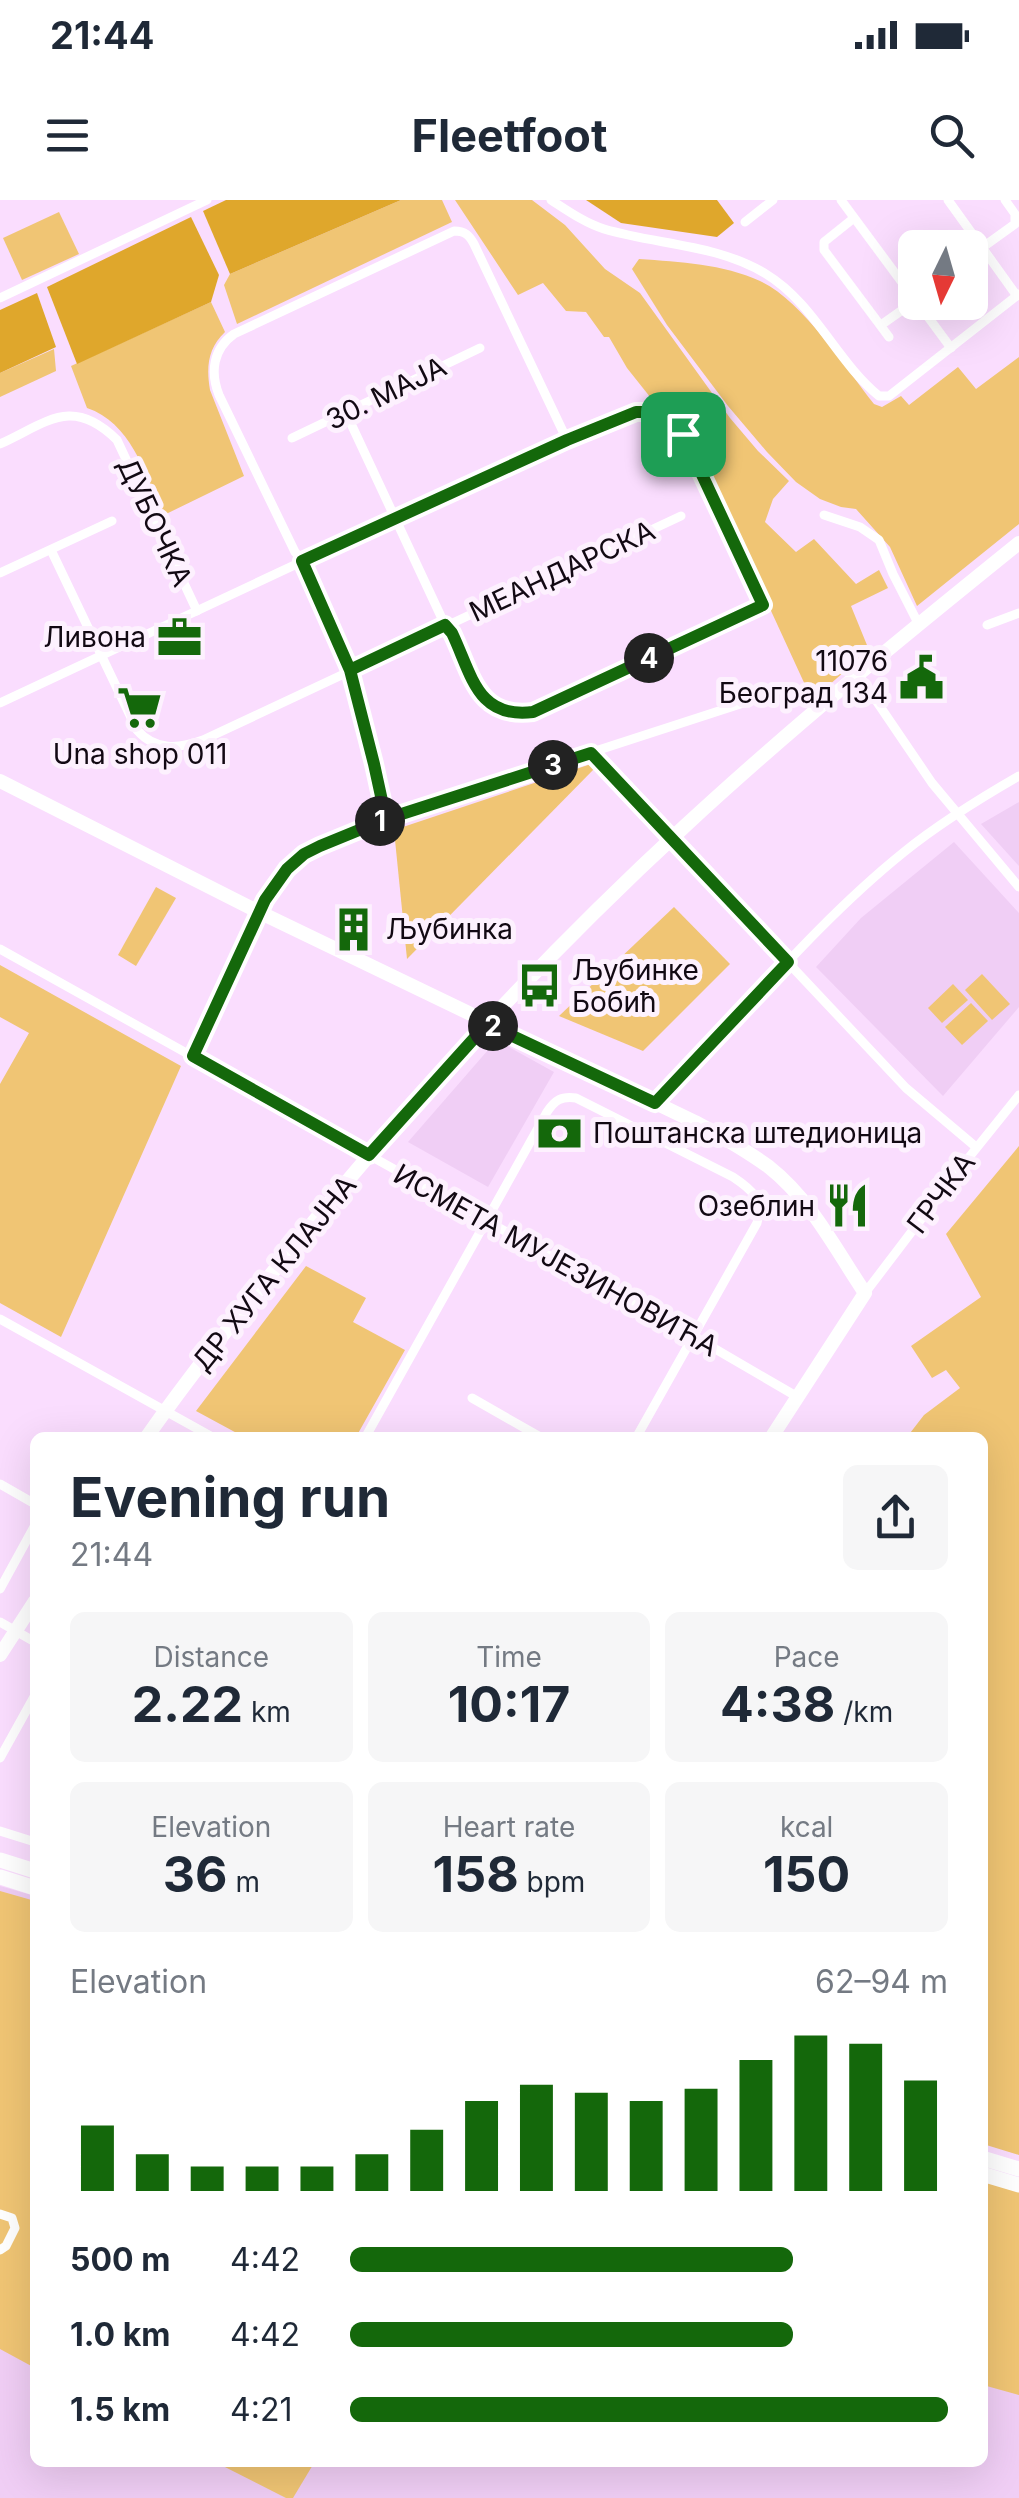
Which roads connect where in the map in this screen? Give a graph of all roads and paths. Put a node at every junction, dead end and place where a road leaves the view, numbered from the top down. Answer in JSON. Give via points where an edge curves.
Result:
{"nodes":[{"id":1,"x":207,"y":200,"type":"edge"},
{"id":2,"x":551,"y":200,"type":"edge"},
{"id":3,"x":773,"y":200,"type":"edge"},
{"id":4,"x":841,"y":200,"type":"edge"},
{"id":5,"x":948,"y":200,"type":"edge"},
{"id":6,"x":1005,"y":200,"type":"edge"},
{"id":7,"x":184,"y":205,"type":"edge"},
{"id":8,"x":854,"y":218,"type":"junction"},
{"id":9,"x":745,"y":222,"type":"dead end"},
{"id":10,"x":970,"y":230,"type":"edge"},
{"id":11,"x":988,"y":243,"type":"edge"},
{"id":12,"x":988,"y":254,"type":"edge"},
{"id":13,"x":898,"y":277,"type":"edge"},
{"id":14,"x":1018,"y":295,"type":"edge"},
{"id":15,"x":0,"y":298,"type":"edge"},
{"id":16,"x":898,"y":313,"type":"edge"},
{"id":17,"x":931,"y":320,"type":"edge"},
{"id":18,"x":881,"y":325,"type":"junction"},
{"id":19,"x":889,"y":337,"type":"dead end"},
{"id":20,"x":480,"y":348,"type":"dead end"},
{"id":21,"x":952,"y":348,"type":"junction"},
{"id":22,"x":346,"y":413,"type":"junction"},
{"id":23,"x":292,"y":438,"type":"dead end"},
{"id":24,"x":567,"y":440,"type":"junction"},
{"id":25,"x":0,"y":444,"type":"edge"},
{"id":26,"x":682,"y":516,"type":"dead end"},
{"id":27,"x":824,"y":516,"type":"dead end"},
{"id":28,"x":396,"y":518,"type":"junction"},
{"id":29,"x":112,"y":521,"type":"dead end"},
{"id":30,"x":1019,"y":543,"type":"edge"},
{"id":31,"x":51,"y":550,"type":"junction"},
{"id":32,"x":302,"y":561,"type":"junction"},
{"id":33,"x":0,"y":574,"type":"edge"},
{"id":34,"x":197,"y":611,"type":"junction"},
{"id":35,"x":1019,"y":614,"type":"edge"},
{"id":36,"x":919,"y":624,"type":"junction"},
{"id":37,"x":445,"y":625,"type":"junction"},
{"id":38,"x":987,"y":625,"type":"dead end"},
{"id":39,"x":102,"y":656,"type":"junction"},
{"id":40,"x":350,"y":670,"type":"junction"},
{"id":41,"x":858,"y":674,"type":"junction"},
{"id":42,"x":766,"y":696,"type":"dead end"},
{"id":43,"x":0,"y":703,"type":"edge"},
{"id":44,"x":591,"y":753,"type":"junction"},
{"id":45,"x":1019,"y":776,"type":"edge"},
{"id":46,"x":0,"y":781,"type":"edge"},
{"id":47,"x":956,"y":814,"type":"junction"},
{"id":48,"x":386,"y":819,"type":"junction"},
{"id":49,"x":672,"y":839,"type":"junction"},
{"id":50,"x":1019,"y":887,"type":"edge"},
{"id":51,"x":259,"y":912,"type":"junction"},
{"id":52,"x":0,"y":949,"type":"edge"},
{"id":53,"x":788,"y":962,"type":"junction"},
{"id":54,"x":487,"y":1024,"type":"junction"},
{"id":55,"x":193,"y":1056,"type":"junction"},
{"id":56,"x":1019,"y":1095,"type":"edge"},
{"id":57,"x":655,"y":1103,"type":"junction"},
{"id":58,"x":976,"y":1148,"type":"junction"},
{"id":59,"x":369,"y":1155,"type":"junction"},
{"id":60,"x":486,"y":1221,"type":"junction"},
{"id":61,"x":865,"y":1293,"type":"junction"},
{"id":62,"x":0,"y":1319,"type":"edge"},
{"id":63,"x":693,"y":1336,"type":"junction"},
{"id":64,"x":796,"y":1396,"type":"junction"},
{"id":65,"x":472,"y":1398,"type":"dead end"},
{"id":66,"x":165,"y":1410,"type":"junction"},
{"id":67,"x":150,"y":1432,"type":"edge"},
{"id":68,"x":204,"y":1432,"type":"edge"},
{"id":69,"x":369,"y":1432,"type":"edge"},
{"id":70,"x":532,"y":1432,"type":"edge"},
{"id":71,"x":639,"y":1432,"type":"edge"},
{"id":72,"x":775,"y":1432,"type":"edge"},
{"id":73,"x":0,"y":1484,"type":"edge"},
{"id":74,"x":30,"y":1501,"type":"edge"},
{"id":75,"x":30,"y":1534,"type":"edge"},
{"id":76,"x":0,"y":1588,"type":"edge"},
{"id":77,"x":30,"y":1608,"type":"edge"},
{"id":78,"x":0,"y":1622,"type":"edge"},
{"id":79,"x":15,"y":1631,"type":"junction"},
{"id":80,"x":30,"y":1639,"type":"edge"},
{"id":81,"x":0,"y":1656,"type":"edge"},
{"id":82,"x":30,"y":1704,"type":"edge"},
{"id":83,"x":0,"y":1758,"type":"edge"},
{"id":84,"x":0,"y":1831,"type":"edge"},
{"id":85,"x":30,"y":1840,"type":"edge"},
{"id":86,"x":0,"y":1860,"type":"edge"},
{"id":87,"x":30,"y":1869,"type":"edge"},
{"id":88,"x":0,"y":1877,"type":"edge"},
{"id":89,"x":30,"y":1886,"type":"edge"},
{"id":90,"x":988,"y":2160,"type":"edge"},
{"id":91,"x":1019,"y":2169,"type":"edge"},
{"id":92,"x":988,"y":2176,"type":"edge"},
{"id":93,"x":1019,"y":2186,"type":"edge"},
{"id":94,"x":0,"y":2214,"type":"edge"},
{"id":95,"x":0,"y":2250,"type":"edge"}],
"edges":[{"from":1,"to":7,"type":"street"},
{"from":2,"to":21,"type":"street","via":[[600,227],[717,253],[769,276],[876,395],[889,396]]},
{"from":3,"to":9,"type":"street"},
{"from":4,"to":8,"type":"street"},
{"from":5,"to":10,"type":"street"},
{"from":6,"to":11,"type":"street","via":[[1015,224]]},
{"from":7,"to":15,"type":"street"},
{"from":8,"to":13,"type":"street"},
{"from":8,"to":18,"type":"street","via":[[824,242],[824,250]]},
{"from":12,"to":14,"type":"street"},
{"from":14,"to":21,"type":"street"},
{"from":16,"to":18,"type":"street"},
{"from":17,"to":21,"type":"street"},
{"from":18,"to":19,"type":"street"},
{"from":20,"to":22,"type":"street","name":"30. МАЈА"},
{"from":22,"to":23,"type":"street","name":"30. МАЈА"},
{"from":22,"to":28,"type":"street"},
{"from":24,"to":28,"type":"street"},
{"from":24,"to":32,"type":"street","via":[[474,244],[465,232],[454,231],[234,334],[218,351],[220,395]]},
{"from":24,"to":37,"type":"street","via":[[641,411],[673,422],[763,605],[522,714],[490,706]]},
{"from":25,"to":34,"type":"street","name":"ДУБОЧКА","via":[[57,417],[87,418],[103,427],[117,440]]},
{"from":26,"to":37,"type":"street","name":"МЕАНДАРСКА"},
{"from":27,"to":36,"type":"street","via":[[878,540]]},
{"from":28,"to":32,"type":"street"},
{"from":28,"to":37,"type":"street"},
{"from":29,"to":31,"type":"street"},
{"from":30,"to":36,"type":"main road","name":"ДР ХУГА КЛАЈНА"},
{"from":31,"to":33,"type":"street"},
{"from":31,"to":39,"type":"street","name":"МЕАНДАРСКА"},
{"from":32,"to":34,"type":"street"},
{"from":32,"to":40,"type":"street"},
{"from":34,"to":39,"type":"street"},
{"from":35,"to":38,"type":"street"},
{"from":36,"to":41,"type":"main road","name":"ДР ХУГА КЛАЈНА"},
{"from":37,"to":40,"type":"street","name":"МЕАНДАРСКА"},
{"from":39,"to":40,"type":"street","name":"МЕАНДАРСКА","via":[[137,730],[175,747],[204,740]]},
{"from":39,"to":43,"type":"street"},
{"from":40,"to":48,"type":"street"},
{"from":41,"to":47,"type":"street"},
{"from":41,"to":49,"type":"main road","name":"ДР ХУГА КЛАЈНА"},
{"from":42,"to":44,"type":"street"},
{"from":44,"to":48,"type":"street"},
{"from":44,"to":49,"type":"street"},
{"from":45,"to":47,"type":"street"},
{"from":46,"to":51,"type":"main road"},
{"from":47,"to":50,"type":"street"},
{"from":47,"to":53,"type":"street","via":[[890,864]]},
{"from":48,"to":51,"type":"street","via":[[304,854]]},
{"from":49,"to":53,"type":"street"},
{"from":49,"to":54,"type":"main road","name":"ДР ХУГА КЛАЈНА"},
{"from":51,"to":54,"type":"main road"},
{"from":51,"to":55,"type":"street"},
{"from":52,"to":55,"type":"street","name":"ИСМЕТА МУЈЕЗИНОВИЋА"},
{"from":53,"to":57,"type":"street"},
{"from":53,"to":58,"type":"street","via":[[906,1088]]},
{"from":54,"to":57,"type":"main road"},
{"from":54,"to":59,"type":"main road","name":"ДР ХУГА КЛАЈНА"},
{"from":55,"to":59,"type":"street","name":"ИСМЕТА МУЈЕЗИНОВИЋА"},
{"from":56,"to":58,"type":"street","name":"ГРЧКА"},
{"from":57,"to":61,"type":"main road","via":[[783,1179]]},
{"from":58,"to":61,"type":"street","name":"ГРЧКА"},
{"from":59,"to":60,"type":"street","name":"ИСМЕТА МУЈЕЗИНОВИЋА"},
{"from":59,"to":66,"type":"main road","name":"ДР ХУГА КЛАЈНА"},
{"from":60,"to":63,"type":"street","name":"ИСМЕТА МУЈЕЗИНОВИЋА"},
{"from":60,"to":63,"type":"street","via":[[561,1098],[576,1098],[733,1177],[754,1193],[759,1216]]},
{"from":60,"to":69,"type":"street"},
{"from":61,"to":64,"type":"main road"},
{"from":62,"to":66,"type":"street"},
{"from":63,"to":64,"type":"street","name":"ИСМЕТА МУЈЕЗИНОВИЋА"},
{"from":63,"to":71,"type":"street"},
{"from":64,"to":72,"type":"main road"},
{"from":65,"to":70,"type":"street"},
{"from":66,"to":67,"type":"main road","name":"ДР ХУГА КЛАЈНА"},
{"from":66,"to":68,"type":"street"},
{"from":73,"to":74,"type":"street"},
{"from":75,"to":76,"type":"street"},
{"from":77,"to":79,"type":"main road"},
{"from":78,"to":79,"type":"street"},
{"from":79,"to":80,"type":"street"},
{"from":79,"to":81,"type":"main road"},
{"from":82,"to":83,"type":"street"},
{"from":84,"to":85,"type":"street"},
{"from":86,"to":87,"type":"main road"},
{"from":88,"to":89,"type":"main road"},
{"from":90,"to":91,"type":"main road"},
{"from":92,"to":93,"type":"main road"},
{"from":94,"to":95,"type":"street","via":[[12,2218],[15,2228]]}]}
